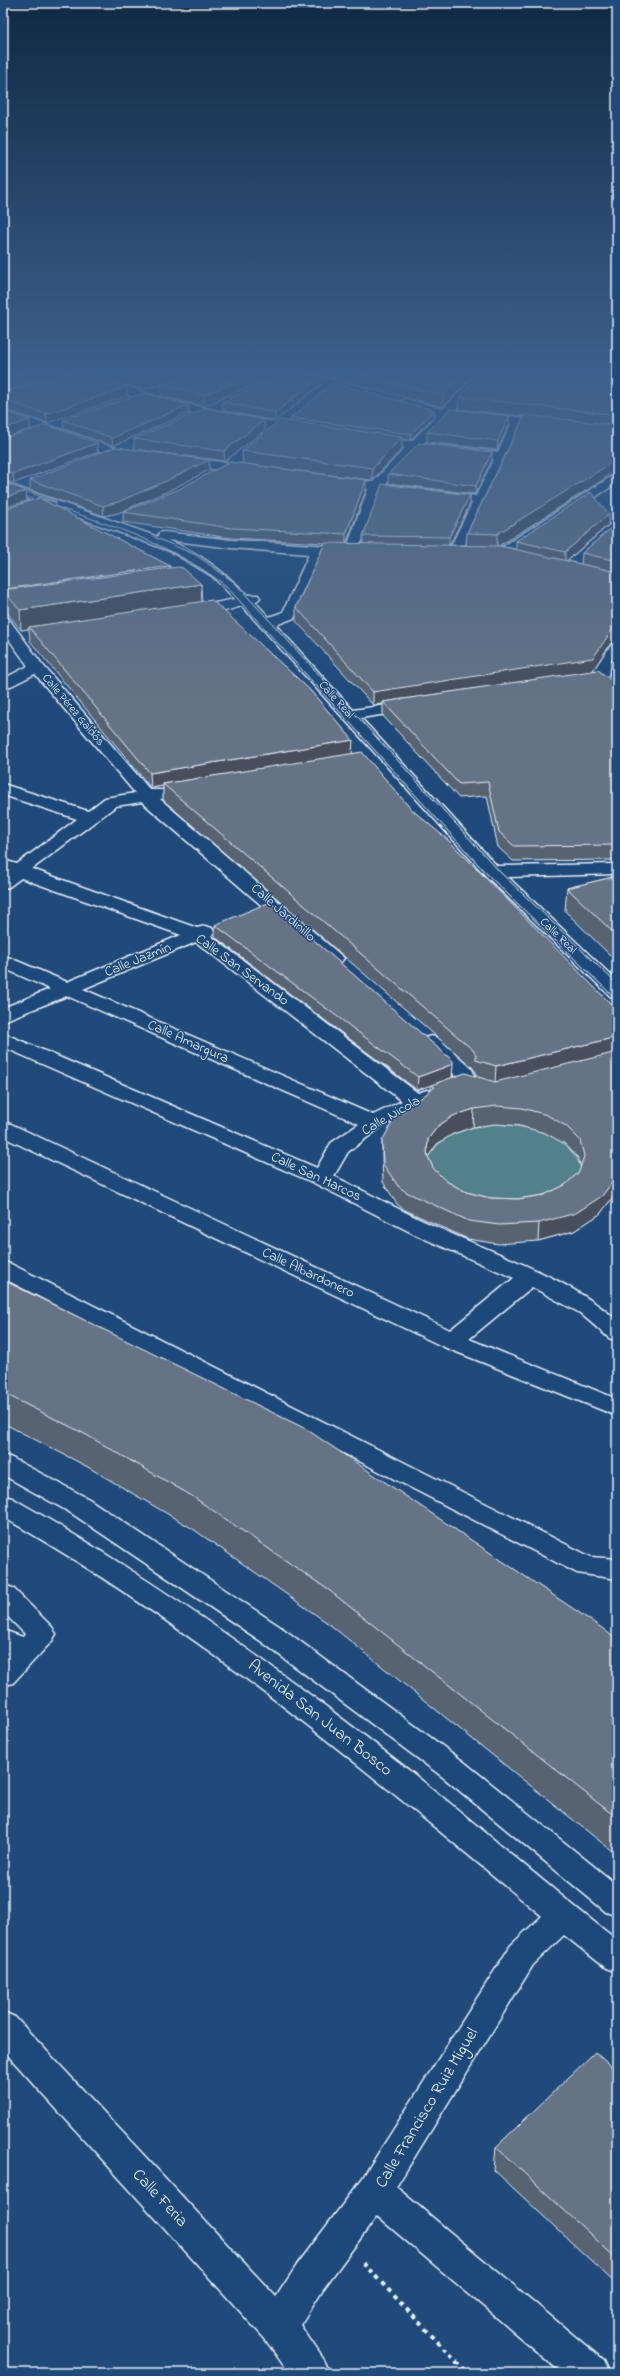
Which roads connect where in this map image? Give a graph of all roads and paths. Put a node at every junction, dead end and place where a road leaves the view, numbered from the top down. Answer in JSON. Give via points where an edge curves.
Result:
{"nodes":[{"id":1,"x":344,"y":482,"type":"edge"},
{"id":2,"x":380,"y":482,"type":"edge"},
{"id":3,"x":489,"y":482,"type":"edge"},
{"id":4,"x":609,"y":482,"type":"edge"},
{"id":5,"x":31,"y":484,"type":"edge"},
{"id":6,"x":376,"y":486,"type":"junction"},
{"id":7,"x":9,"y":488,"type":"edge"},
{"id":8,"x":480,"y":500,"type":"junction"},
{"id":9,"x":42,"y":501,"type":"junction"},
{"id":10,"x":24,"y":507,"type":"edge"},
{"id":11,"x":123,"y":523,"type":"junction"},
{"id":12,"x":617,"y":526,"type":"edge"},
{"id":13,"x":318,"y":550,"type":"junction"},
{"id":14,"x":352,"y":551,"type":"junction"},
{"id":15,"x":366,"y":551,"type":"edge"},
{"id":16,"x":440,"y":552,"type":"edge"},
{"id":17,"x":454,"y":552,"type":"junction"},
{"id":18,"x":470,"y":552,"type":"edge"},
{"id":19,"x":485,"y":552,"type":"edge"},
{"id":20,"x":500,"y":553,"type":"junction"},
{"id":21,"x":515,"y":556,"type":"edge"},
{"id":22,"x":553,"y":565,"type":"edge"},
{"id":23,"x":568,"y":568,"type":"junction"},
{"id":24,"x":222,"y":572,"type":"junction"},
{"id":25,"x":582,"y":572,"type":"edge"},
{"id":26,"x":199,"y":577,"type":"dead end"},
{"id":27,"x":249,"y":599,"type":"junction"},
{"id":28,"x":180,"y":613,"type":"edge"},
{"id":29,"x":3,"y":621,"type":"edge"},
{"id":30,"x":266,"y":623,"type":"junction"},
{"id":31,"x":30,"y":635,"type":"edge"},
{"id":32,"x":14,"y":637,"type":"junction"},
{"id":33,"x":617,"y":647,"type":"edge"},
{"id":34,"x":37,"y":667,"type":"junction"},
{"id":35,"x":600,"y":677,"type":"junction"},
{"id":36,"x":584,"y":680,"type":"edge"},
{"id":37,"x":3,"y":685,"type":"edge"},
{"id":38,"x":617,"y":690,"type":"edge"},
{"id":39,"x":426,"y":704,"type":"edge"},
{"id":40,"x":349,"y":715,"type":"junction"},
{"id":41,"x":387,"y":756,"type":"junction"},
{"id":42,"x":366,"y":759,"type":"edge"},
{"id":43,"x":3,"y":789,"type":"edge"},
{"id":44,"x":178,"y":791,"type":"edge"},
{"id":45,"x":147,"y":796,"type":"junction"},
{"id":46,"x":89,"y":817,"type":"junction"},
{"id":47,"x":11,"y":868,"type":"edge"},
{"id":48,"x":617,"y":869,"type":"edge"},
{"id":49,"x":492,"y":872,"type":"junction"},
{"id":50,"x":3,"y":883,"type":"edge"},
{"id":51,"x":273,"y":905,"type":"junction"},
{"id":52,"x":252,"y":913,"type":"edge"},
{"id":53,"x":218,"y":927,"type":"edge"},
{"id":54,"x":198,"y":935,"type":"junction"},
{"id":55,"x":3,"y":961,"type":"edge"},
{"id":56,"x":345,"y":968,"type":"edge"},
{"id":57,"x":66,"y":989,"type":"junction"},
{"id":58,"x":617,"y":992,"type":"edge"},
{"id":59,"x":3,"y":1015,"type":"edge"},
{"id":60,"x":417,"y":1030,"type":"edge"},
{"id":61,"x":3,"y":1040,"type":"edge"},
{"id":62,"x":414,"y":1100,"type":"junction"},
{"id":63,"x":374,"y":1123,"type":"junction"},
{"id":64,"x":3,"y":1129,"type":"edge"},
{"id":65,"x":322,"y":1178,"type":"junction"},
{"id":66,"x":3,"y":1269,"type":"edge"},
{"id":67,"x":530,"y":1276,"type":"junction"},
{"id":68,"x":617,"y":1333,"type":"edge"},
{"id":69,"x":452,"y":1341,"type":"junction"},
{"id":70,"x":617,"y":1408,"type":"edge"},
{"id":71,"x":3,"y":1464,"type":"edge"},
{"id":72,"x":3,"y":1505,"type":"edge"},
{"id":73,"x":617,"y":1569,"type":"edge"},
{"id":74,"x":3,"y":1595,"type":"edge"},
{"id":75,"x":16,"y":1645,"type":"edge"},
{"id":76,"x":3,"y":1675,"type":"edge"},
{"id":77,"x":617,"y":1903,"type":"edge"},
{"id":78,"x":563,"y":1916,"type":"junction"},
{"id":79,"x":617,"y":1958,"type":"edge"},
{"id":80,"x":3,"y":2027,"type":"edge"},
{"id":81,"x":374,"y":2191,"type":"junction"},
{"id":82,"x":339,"y":2238,"type":"junction"},
{"id":83,"x":278,"y":2326,"type":"junction"},
{"id":84,"x":311,"y":2373,"type":"edge"},
{"id":85,"x":467,"y":2373,"type":"edge"},
{"id":86,"x":590,"y":2373,"type":"edge"}],
"edges":[{"from":1,"to":6,"type":"street"},
{"from":2,"to":6,"type":"street"},
{"from":3,"to":8,"type":"street"},
{"from":4,"to":20,"type":"street"},
{"from":5,"to":7,"type":"street"},
{"from":6,"to":8,"type":"street"},
{"from":6,"to":14,"type":"street"},
{"from":7,"to":9,"type":"street","name":"Calle Real"},
{"from":8,"to":17,"type":"street"},
{"from":9,"to":10,"type":"street"},
{"from":9,"to":11,"type":"street","name":"Calle Real","via":[[104,522]]},
{"from":11,"to":13,"type":"street","via":[[210,542]]},
{"from":11,"to":24,"type":"street","name":"Calle Real"},
{"from":12,"to":23,"type":"street"},
{"from":13,"to":14,"type":"street"},
{"from":13,"to":30,"type":"street","via":[[290,615]]},
{"from":14,"to":15,"type":"street"},
{"from":16,"to":17,"type":"street"},
{"from":17,"to":18,"type":"street"},
{"from":19,"to":20,"type":"street"},
{"from":20,"to":21,"type":"street"},
{"from":22,"to":23,"type":"street"},
{"from":23,"to":25,"type":"street"},
{"from":24,"to":26,"type":"street"},
{"from":24,"to":27,"type":"street","name":"Calle Real"},
{"from":27,"to":28,"type":"street","via":[[219,608]]},
{"from":27,"to":30,"type":"street","name":"Calle Real"},
{"from":29,"to":32,"type":"street","name":"Calle Pérez Galdós"},
{"from":30,"to":40,"type":"street","name":"Calle Real"},
{"from":31,"to":32,"type":"street"},
{"from":32,"to":34,"type":"street","name":"Calle Pérez Galdós"},
{"from":33,"to":35,"type":"street","via":[[601,670]]},
{"from":34,"to":37,"type":"street"},
{"from":34,"to":45,"type":"street","name":"Calle Pérez Galdós"},
{"from":35,"to":36,"type":"street"},
{"from":35,"to":38,"type":"street"},
{"from":39,"to":40,"type":"street"},
{"from":40,"to":41,"type":"street","name":"Calle Real"},
{"from":41,"to":42,"type":"street"},
{"from":41,"to":49,"type":"street","name":"Calle Real"},
{"from":43,"to":46,"type":"street"},
{"from":44,"to":45,"type":"street"},
{"from":45,"to":46,"type":"street","via":[[111,802]]},
{"from":45,"to":51,"type":"street","name":"Calle Jardinillo"},
{"from":46,"to":47,"type":"street"},
{"from":47,"to":50,"type":"street"},
{"from":47,"to":54,"type":"street","name":"Calle San Servando"},
{"from":48,"to":49,"type":"street"},
{"from":49,"to":58,"type":"street","name":"Calle Real"},
{"from":51,"to":52,"type":"street"},
{"from":51,"to":56,"type":"street","name":"Calle Jardinillo"},
{"from":53,"to":54,"type":"street","name":"Calle Jazmín"},
{"from":54,"to":57,"type":"street","name":"Calle Jazmín"},
{"from":54,"to":62,"type":"street","name":"Calle San Servando"},
{"from":55,"to":57,"type":"street","name":"Calle Amargura"},
{"from":57,"to":59,"type":"street","name":"Calle Jazmín"},
{"from":57,"to":63,"type":"street","name":"Calle Amargura"},
{"from":60,"to":62,"type":"street","name":"Calle Nicola","via":[[464,1072],[472,1084]]},
{"from":61,"to":65,"type":"street","name":"Calle San Marcos"},
{"from":62,"to":63,"type":"street","name":"Calle Nicola"},
{"from":63,"to":65,"type":"street","name":"Calle Nicola","via":[[339,1148]]},
{"from":64,"to":69,"type":"street","name":"Calle Albardonero"},
{"from":65,"to":67,"type":"street","name":"Calle San Marcos","via":[[426,1231]]},
{"from":66,"to":73,"type":"street","via":[[586,1566]]},
{"from":67,"to":68,"type":"street","name":"Calle San Marcos","via":[[588,1308]]},
{"from":67,"to":69,"type":"street"},
{"from":69,"to":70,"type":"street","name":"Calle Albardonero"},
{"from":71,"to":77,"type":"street","via":[[80,1506],[272,1635],[454,1770]]},
{"from":72,"to":78,"type":"street","name":"Avenida San Juan Bosco","via":[[52,1532],[243,1658],[392,1774]]},
{"from":74,"to":75,"type":"street","via":[[42,1634]]},
{"from":75,"to":76,"type":"street"},
{"from":78,"to":79,"type":"street","name":"Avenida San Juan Bosco"},
{"from":78,"to":81,"type":"street","name":"Calle Francisco Ruiz Miguel","via":[[522,1955]]},
{"from":80,"to":83,"type":"street","name":"Calle Feria"},
{"from":81,"to":82,"type":"street"},
{"from":81,"to":86,"type":"street","name":"Calle Francisco Ruiz Miguel"},
{"from":82,"to":83,"type":"street","via":[[310,2276]]},
{"from":82,"to":85,"type":"path"},
{"from":83,"to":84,"type":"street","name":"Calle Feria"}]}
